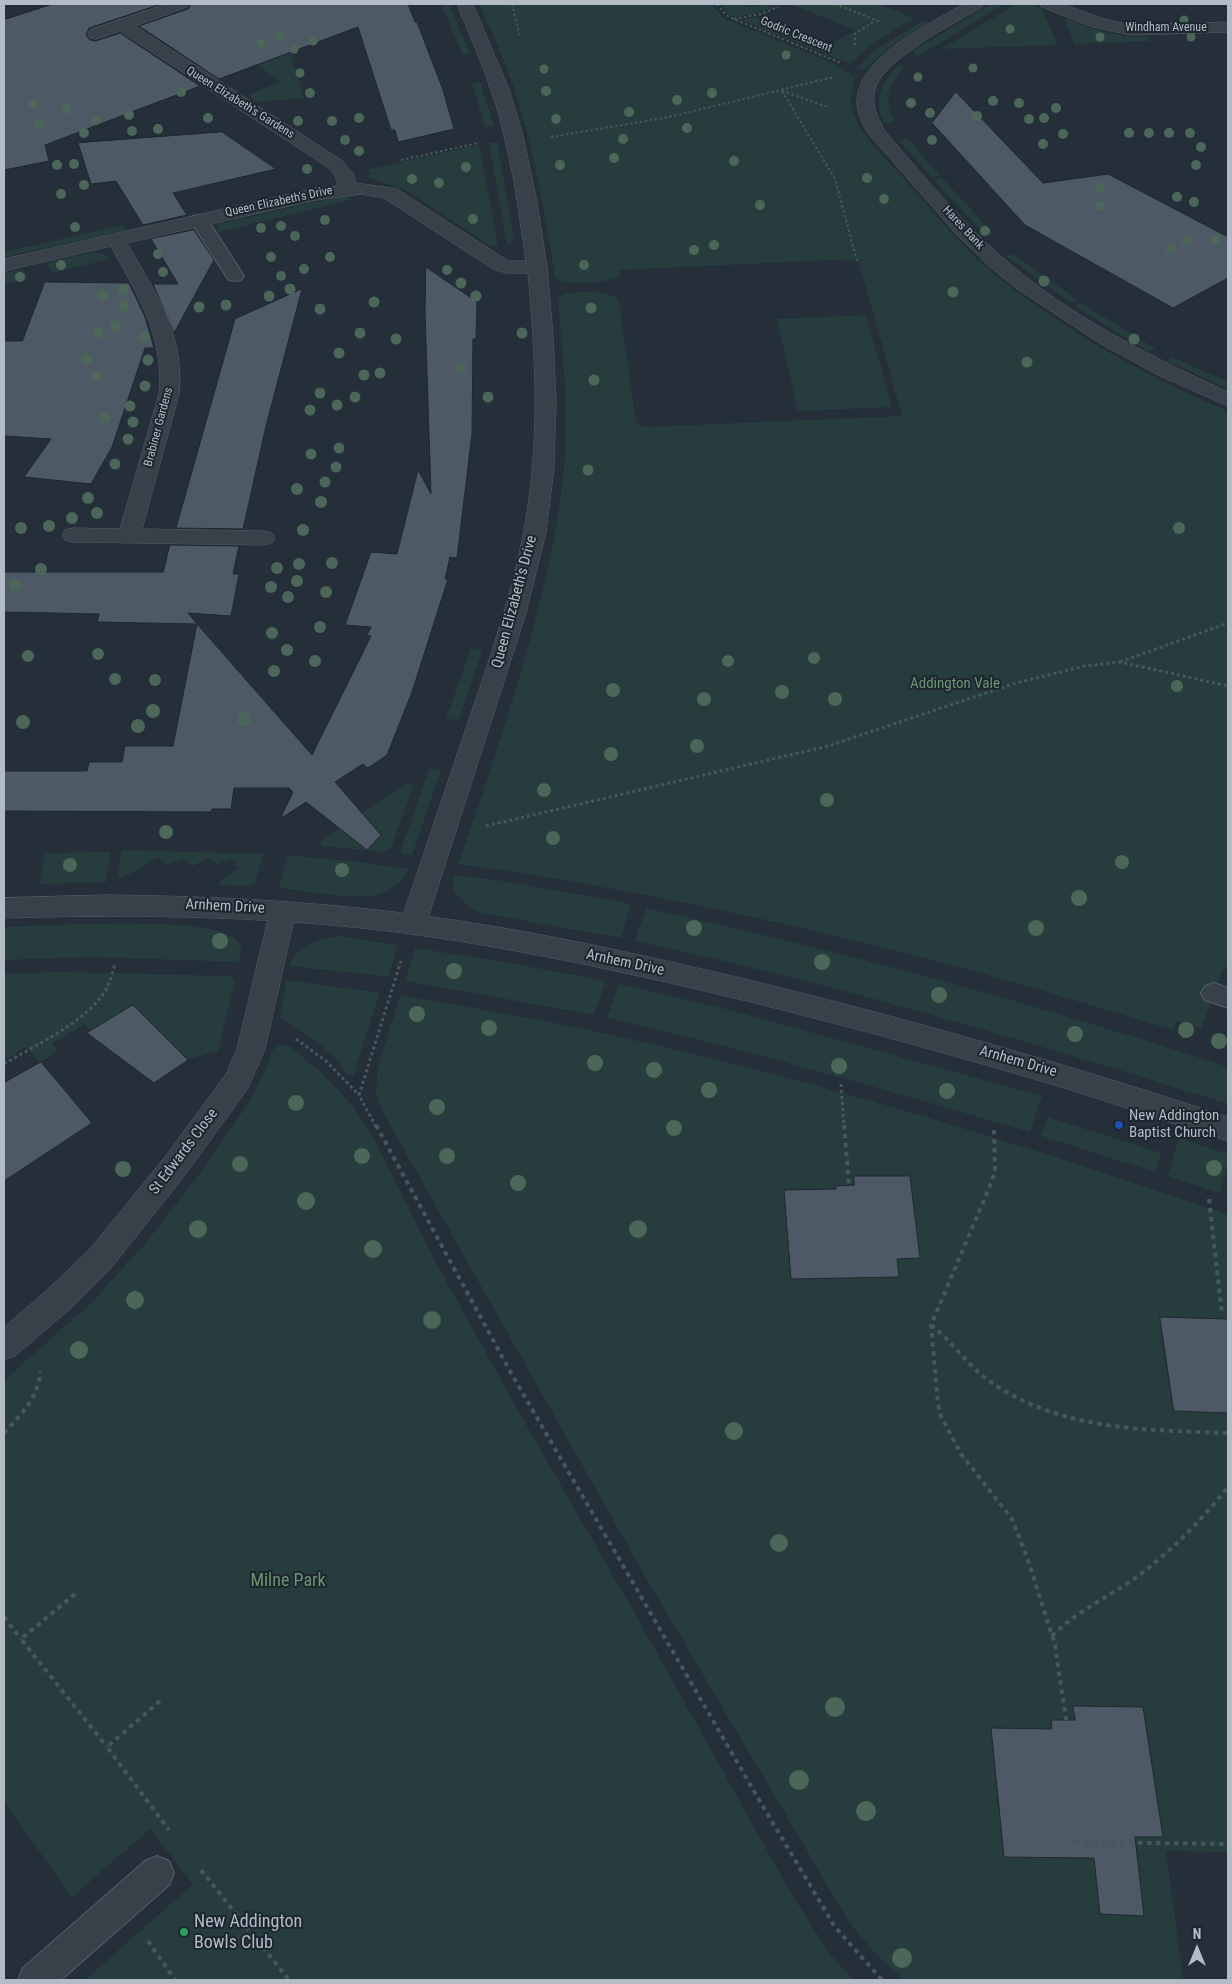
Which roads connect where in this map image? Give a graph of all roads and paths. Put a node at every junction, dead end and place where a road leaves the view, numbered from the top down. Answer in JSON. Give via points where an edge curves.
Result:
{"nodes":[{"id":1,"x":181,"y":4,"type":"edge"},
{"id":2,"x":465,"y":4,"type":"edge"},
{"id":3,"x":716,"y":4,"type":"edge"},
{"id":4,"x":835,"y":4,"type":"edge"},
{"id":5,"x":976,"y":4,"type":"edge"},
{"id":6,"x":1048,"y":4,"type":"edge"},
{"id":7,"x":778,"y":7,"type":"dead end"},
{"id":8,"x":734,"y":20,"type":"junction"},
{"id":9,"x":884,"y":23,"type":"dead end"},
{"id":10,"x":122,"y":25,"type":"junction"},
{"id":11,"x":1228,"y":27,"type":"edge"},
{"id":12,"x":96,"y":34,"type":"dead end"},
{"id":13,"x":850,"y":69,"type":"junction"},
{"id":14,"x":873,"y":74,"type":"junction"},
{"id":15,"x":782,"y":90,"type":"junction"},
{"id":16,"x":867,"y":115,"type":"junction"},
{"id":17,"x":514,"y":140,"type":"junction"},
{"id":18,"x":346,"y":180,"type":"junction"},
{"id":19,"x":199,"y":220,"type":"junction"},
{"id":20,"x":116,"y":239,"type":"junction"},
{"id":21,"x":857,"y":261,"type":"dead end"},
{"id":22,"x":4,"y":265,"type":"edge"},
{"id":23,"x":536,"y":267,"type":"junction"},
{"id":24,"x":235,"y":276,"type":"dead end"},
{"id":25,"x":1228,"y":400,"type":"edge"},
{"id":26,"x":73,"y":535,"type":"dead end"},
{"id":27,"x":129,"y":536,"type":"junction"},
{"id":28,"x":264,"y":538,"type":"dead end"},
{"id":29,"x":1228,"y":623,"type":"edge"},
{"id":30,"x":1120,"y":662,"type":"junction"},
{"id":31,"x":1228,"y":686,"type":"edge"},
{"id":32,"x":444,"y":832,"type":"junction"},
{"id":33,"x":4,"y":908,"type":"edge"},
{"id":34,"x":283,"y":911,"type":"junction"},
{"id":35,"x":413,"y":924,"type":"junction"},
{"id":36,"x":115,"y":964,"type":"dead end"},
{"id":37,"x":257,"y":1027,"type":"junction"},
{"id":38,"x":4,"y":1064,"type":"edge"},
{"id":39,"x":841,"y":1084,"type":"dead end"},
{"id":40,"x":359,"y":1095,"type":"junction"},
{"id":41,"x":1228,"y":1129,"type":"edge"},
{"id":42,"x":994,"y":1130,"type":"dead end"},
{"id":43,"x":849,"y":1186,"type":"dead end"},
{"id":44,"x":1209,"y":1199,"type":"dead end"},
{"id":45,"x":1222,"y":1314,"type":"dead end"},
{"id":46,"x":931,"y":1325,"type":"junction"},
{"id":47,"x":12,"y":1339,"type":"edge"},
{"id":48,"x":4,"y":1433,"type":"edge"},
{"id":49,"x":1228,"y":1433,"type":"edge"},
{"id":50,"x":1228,"y":1487,"type":"edge"},
{"id":51,"x":75,"y":1594,"type":"dead end"},
{"id":52,"x":4,"y":1617,"type":"edge"},
{"id":53,"x":1052,"y":1636,"type":"junction"},
{"id":54,"x":21,"y":1638,"type":"junction"},
{"id":55,"x":160,"y":1701,"type":"dead end"},
{"id":56,"x":1066,"y":1720,"type":"dead end"},
{"id":57,"x":107,"y":1747,"type":"junction"},
{"id":58,"x":1075,"y":1842,"type":"dead end"},
{"id":59,"x":1228,"y":1844,"type":"edge"},
{"id":60,"x":198,"y":1867,"type":"dead end"},
{"id":61,"x":157,"y":1873,"type":"joint"},
{"id":62,"x":35,"y":1980,"type":"edge"},
{"id":63,"x":289,"y":1980,"type":"edge"},
{"id":64,"x":882,"y":1980,"type":"edge"}],
"edges":[{"from":1,"to":10,"type":"street"},
{"from":2,"to":17,"type":"street","name":"Queen Elizabeth's Drive","via":[[494,70]]},
{"from":3,"to":8,"type":"path","name":"Godric Crescent"},
{"from":4,"to":9,"type":"path"},
{"from":5,"to":14,"type":"street","via":[[901,50]]},
{"from":6,"to":11,"type":"street","name":"Windham Avenue","via":[[1125,29]]},
{"from":7,"to":8,"type":"path"},
{"from":8,"to":13,"type":"path","name":"Godric Crescent"},
{"from":10,"to":12,"type":"street"},
{"from":10,"to":18,"type":"street","name":"Queen Elizabeth's Gardens","via":[[335,164]]},
{"from":13,"to":14,"type":"path","name":"Godric Crescent"},
{"from":13,"to":15,"type":"path","via":[[831,78]]},
{"from":14,"to":16,"type":"street","via":[[865,98]]},
{"from":15,"to":16,"type":"path","via":[[847,113]]},
{"from":15,"to":17,"type":"path","via":[[609,128]]},
{"from":15,"to":21,"type":"path","via":[[835,180]]},
{"from":16,"to":25,"type":"street","name":"Hares Bank","via":[[876,132],[959,225],[1021,283],[1128,352]]},
{"from":17,"to":18,"type":"path","via":[[484,142]]},
{"from":17,"to":23,"type":"street","name":"Queen Elizabeth's Drive","via":[[529,205]]},
{"from":18,"to":19,"type":"street","name":"Queen Elizabeth's Drive","via":[[316,194]]},
{"from":18,"to":23,"type":"street","name":"Queen Elizabeth's Drive","via":[[400,198],[500,265]]},
{"from":19,"to":20,"type":"street","name":"Queen Elizabeth's Drive"},
{"from":19,"to":24,"type":"lane"},
{"from":20,"to":22,"type":"street","name":"Queen Elizabeth's Drive"},
{"from":20,"to":27,"type":"street","name":"Brabiner Gardens","via":[[158,316],[172,371],[169,394]]},
{"from":23,"to":32,"type":"street","name":"Queen Elizabeth's Drive","via":[[547,404],[539,504],[518,604]]},
{"from":26,"to":27,"type":"street"},
{"from":27,"to":28,"type":"street"},
{"from":29,"to":30,"type":"path"},
{"from":30,"to":31,"type":"path"},
{"from":30,"to":32,"type":"path","via":[[1085,666],[1016,682],[828,746],[465,830]]},
{"from":32,"to":35,"type":"street","name":"Queen Elizabeth's Drive"},
{"from":33,"to":34,"type":"street","name":"Arnhem Drive","via":[[146,904]]},
{"from":34,"to":35,"type":"street","name":"Arnhem Drive"},
{"from":34,"to":37,"type":"street","name":"St Edwards Close"},
{"from":35,"to":40,"type":"path"},
{"from":35,"to":41,"type":"street","name":"Arnhem Drive","via":[[635,964],[820,1009],[1026,1064]]},
{"from":36,"to":38,"type":"path","via":[[108,985],[96,1001]]},
{"from":37,"to":40,"type":"path","via":[[270,1028],[295,1039],[326,1061]]},
{"from":37,"to":47,"type":"street","name":"St Edwards Close","via":[[238,1080],[175,1166],[100,1259]]},
{"from":39,"to":43,"type":"path"},
{"from":40,"to":64,"type":"path","via":[[511,1373],[758,1798],[835,1927]]},
{"from":42,"to":46,"type":"path","via":[[995,1169],[992,1181]]},
{"from":44,"to":45,"type":"path"},
{"from":46,"to":49,"type":"path","via":[[987,1379],[1019,1401],[1041,1411],[1115,1428]]},
{"from":46,"to":53,"type":"path","via":[[941,1416],[961,1454],[1012,1519]]},
{"from":47,"to":48,"type":"path","via":[[40,1369],[41,1382],[37,1393]]},
{"from":50,"to":53,"type":"path","via":[[1205,1516],[1140,1574]]},
{"from":51,"to":54,"type":"path"},
{"from":52,"to":54,"type":"path"},
{"from":53,"to":56,"type":"path"},
{"from":54,"to":57,"type":"path"},
{"from":55,"to":57,"type":"path"},
{"from":57,"to":61,"type":"path","via":[[174,1836]]},
{"from":58,"to":59,"type":"path"},
{"from":60,"to":63,"type":"path"},
{"from":61,"to":62,"type":"lane"}]}
